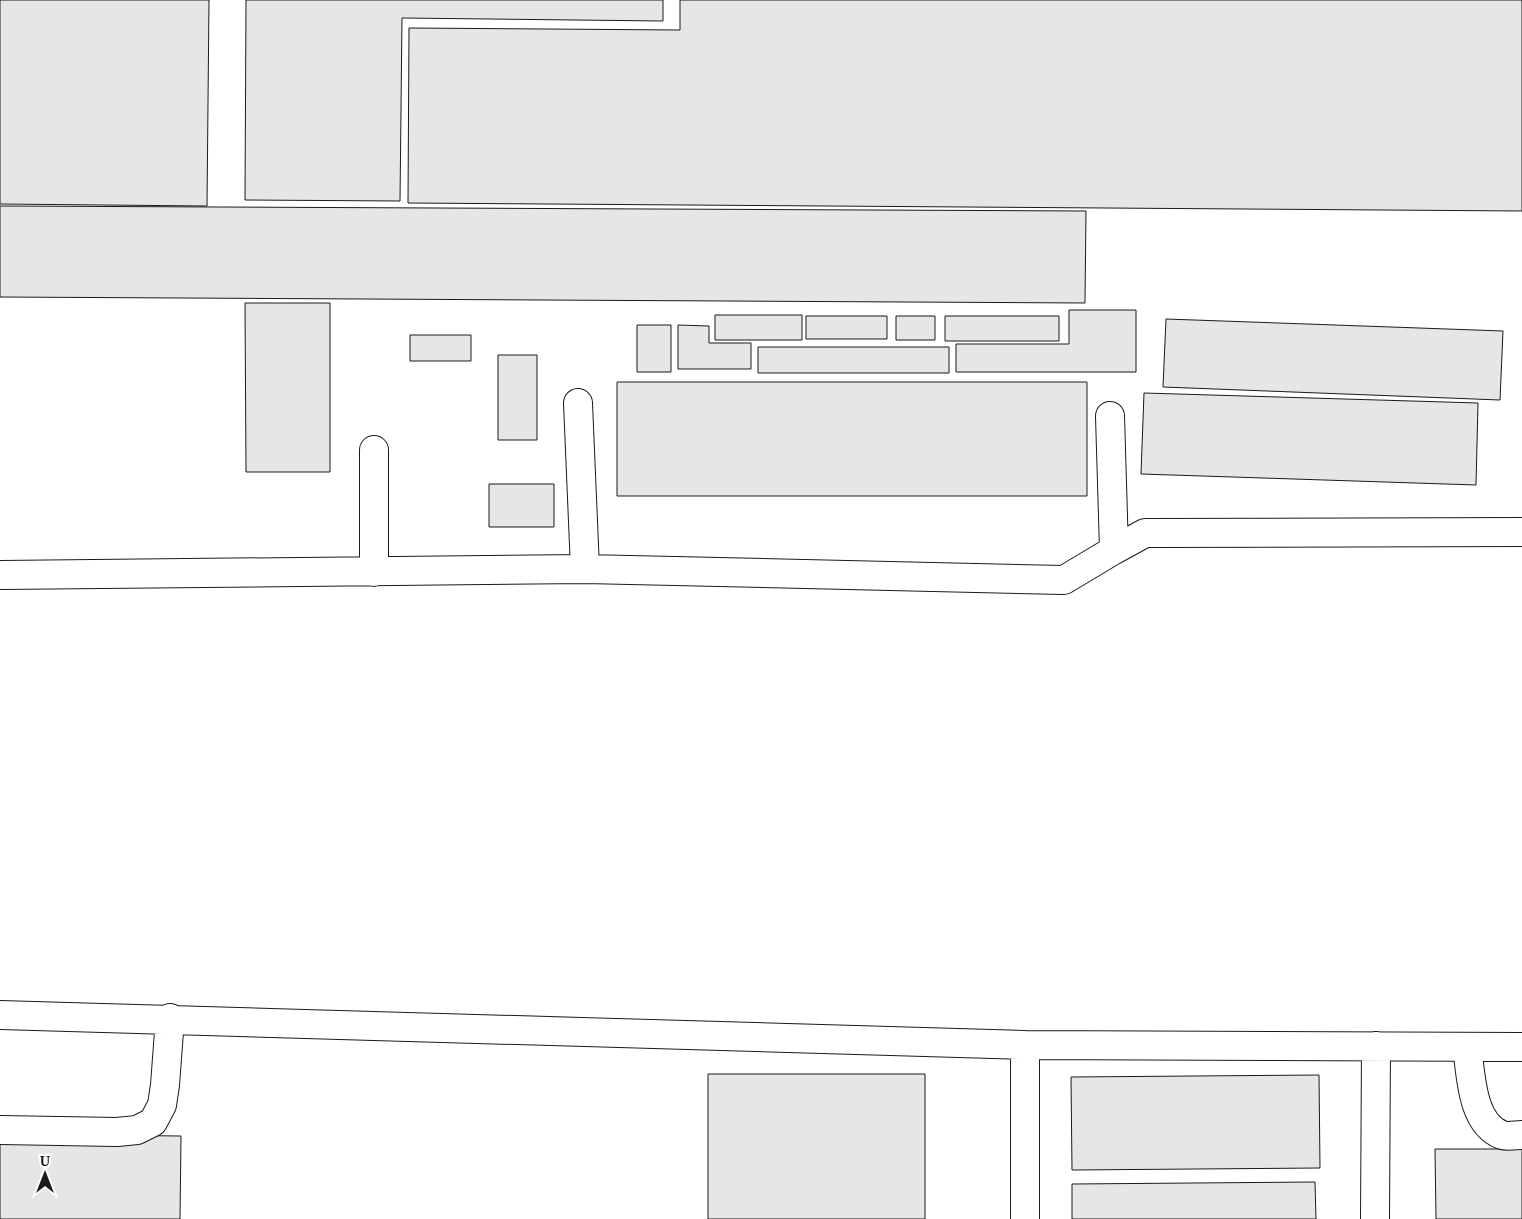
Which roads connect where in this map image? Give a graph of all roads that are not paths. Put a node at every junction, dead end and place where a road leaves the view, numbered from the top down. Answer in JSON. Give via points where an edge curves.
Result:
{"nodes":[{"id":1,"x":578,"y":403,"type":"dead end"},
{"id":2,"x":1110,"y":416,"type":"dead end"},
{"id":3,"x":374,"y":450,"type":"dead end"},
{"id":4,"x":1522,"y":532,"type":"edge"},
{"id":5,"x":1114,"y":550,"type":"junction"},
{"id":6,"x":585,"y":569,"type":"junction"},
{"id":7,"x":374,"y":572,"type":"junction"},
{"id":8,"x":0,"y":575,"type":"edge"},
{"id":9,"x":0,"y":1015,"type":"edge"},
{"id":10,"x":170,"y":1018,"type":"junction"},
{"id":11,"x":1025,"y":1045,"type":"junction"},
{"id":12,"x":1376,"y":1046,"type":"junction"},
{"id":13,"x":1467,"y":1047,"type":"junction"},
{"id":14,"x":1522,"y":1047,"type":"edge"},
{"id":15,"x":0,"y":1130,"type":"edge"},
{"id":16,"x":1522,"y":1135,"type":"edge"},
{"id":17,"x":1024,"y":1219,"type":"edge"},
{"id":18,"x":1374,"y":1219,"type":"edge"}],
"edges":[{"from":1,"to":6,"type":"lane"},
{"from":2,"to":5,"type":"lane"},
{"from":3,"to":7,"type":"lane"},
{"from":4,"to":5,"type":"lane","via":[[1145,532]]},
{"from":5,"to":6,"type":"lane","via":[[1064,580]]},
{"from":6,"to":7,"type":"lane"},
{"from":7,"to":8,"type":"lane"},
{"from":9,"to":10,"type":"lane"},
{"from":10,"to":11,"type":"lane"},
{"from":10,"to":15,"type":"lane","via":[[162,1105],[153,1122],[137,1130],[117,1132]]},
{"from":11,"to":12,"type":"lane"},
{"from":11,"to":17,"type":"lane"},
{"from":12,"to":13,"type":"lane"},
{"from":12,"to":18,"type":"lane"},
{"from":13,"to":14,"type":"lane"},
{"from":13,"to":16,"type":"lane","via":[[1473,1087],[1480,1111],[1490,1128],[1504,1135]]}]}
